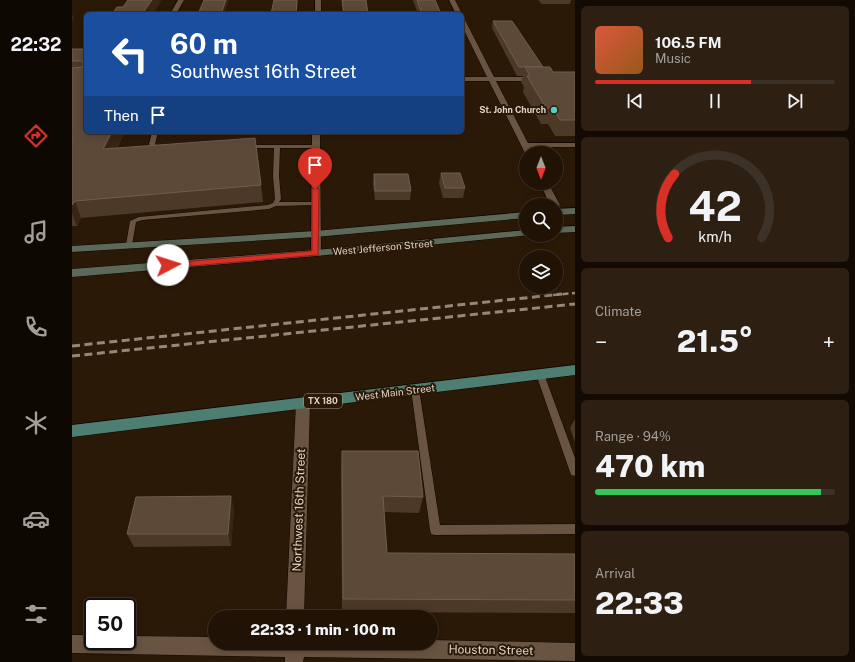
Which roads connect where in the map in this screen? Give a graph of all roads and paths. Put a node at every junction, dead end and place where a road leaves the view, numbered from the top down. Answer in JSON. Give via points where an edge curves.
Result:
{"nodes":[{"id":1,"x":181,"y":0,"type":"edge"},
{"id":2,"x":318,"y":0,"type":"edge"},
{"id":3,"x":452,"y":0,"type":"edge"},
{"id":4,"x":174,"y":12,"type":"edge"},
{"id":5,"x":318,"y":12,"type":"edge"},
{"id":6,"x":458,"y":12,"type":"edge"},
{"id":7,"x":464,"y":24,"type":"edge"},
{"id":8,"x":464,"y":79,"type":"edge"},
{"id":9,"x":492,"y":79,"type":"junction"},
{"id":10,"x":545,"y":79,"type":"edge"},
{"id":11,"x":154,"y":134,"type":"edge"},
{"id":12,"x":316,"y":134,"type":"edge"},
{"id":13,"x":525,"y":145,"type":"joint"},
{"id":14,"x":575,"y":145,"type":"edge"},
{"id":15,"x":277,"y":146,"type":"junction"},
{"id":16,"x":316,"y":146,"type":"junction"},
{"id":17,"x":241,"y":147,"type":"edge"},
{"id":18,"x":171,"y":151,"type":"edge"},
{"id":19,"x":275,"y":204,"type":"junction"},
{"id":20,"x":315,"y":204,"type":"junction"},
{"id":21,"x":563,"y":209,"type":"edge"},
{"id":22,"x":575,"y":210,"type":"edge"},
{"id":23,"x":519,"y":216,"type":"edge"},
{"id":24,"x":575,"y":229,"type":"edge"},
{"id":25,"x":563,"y":230,"type":"edge"},
{"id":26,"x":315,"y":234,"type":"junction"},
{"id":27,"x":519,"y":234,"type":"edge"},
{"id":28,"x":129,"y":245,"type":"junction"},
{"id":29,"x":72,"y":249,"type":"edge"},
{"id":30,"x":316,"y":254,"type":"junction"},
{"id":31,"x":72,"y":273,"type":"edge"},
{"id":32,"x":575,"y":370,"type":"edge"},
{"id":33,"x":540,"y":374,"type":"junction"},
{"id":34,"x":414,"y":390,"type":"junction"},
{"id":35,"x":303,"y":403,"type":"junction"},
{"id":36,"x":72,"y":431,"type":"edge"},
{"id":37,"x":575,"y":472,"type":"edge"},
{"id":38,"x":575,"y":529,"type":"edge"},
{"id":39,"x":296,"y":610,"type":"edge"},
{"id":40,"x":72,"y":644,"type":"edge"},
{"id":41,"x":208,"y":648,"type":"edge"},
{"id":42,"x":294,"y":650,"type":"edge"},
{"id":43,"x":575,"y":652,"type":"edge"}],
"edges":[{"from":1,"to":4,"type":"street"},
{"from":2,"to":5,"type":"street"},
{"from":3,"to":6,"type":"street"},
{"from":7,"to":9,"type":"street"},
{"from":8,"to":9,"type":"street"},
{"from":9,"to":10,"type":"street"},
{"from":9,"to":13,"type":"street"},
{"from":11,"to":18,"type":"lane","via":[[152,144],[157,150]]},
{"from":12,"to":16,"type":"street"},
{"from":13,"to":14,"type":"lane"},
{"from":15,"to":16,"type":"lane"},
{"from":15,"to":17,"type":"lane"},
{"from":15,"to":19,"type":"lane","via":[[278,199]]},
{"from":16,"to":20,"type":"street"},
{"from":19,"to":20,"type":"lane"},
{"from":19,"to":28,"type":"lane","via":[[269,207],[141,218],[133,221]]},
{"from":20,"to":26,"type":"street"},
{"from":21,"to":22,"type":"main road"},
{"from":23,"to":26,"type":"main road","name":"West Jefferson Street"},
{"from":24,"to":25,"type":"main road"},
{"from":26,"to":28,"type":"main road","name":"West Jefferson Street"},
{"from":26,"to":30,"type":"street"},
{"from":27,"to":30,"type":"main road","name":"West Jefferson Street"},
{"from":28,"to":29,"type":"main road","name":"West Jefferson Street"},
{"from":30,"to":31,"type":"main road","name":"West Jefferson Street"},
{"from":32,"to":33,"type":"main road","name":"West Main Street","number":"TX 180"},
{"from":33,"to":34,"type":"main road","name":"West Main Street","number":"TX 180"},
{"from":33,"to":37,"type":"lane"},
{"from":34,"to":35,"type":"main road","name":"West Main Street","number":"TX 180"},
{"from":34,"to":38,"type":"lane","via":[[436,530]]},
{"from":35,"to":36,"type":"main road","name":"West Main Street","number":"TX 180"},
{"from":35,"to":39,"type":"street","name":"Northwest 16th Street"},
{"from":40,"to":41,"type":"street","name":"Houston Street"},
{"from":42,"to":43,"type":"street","name":"Houston Street"}]}
